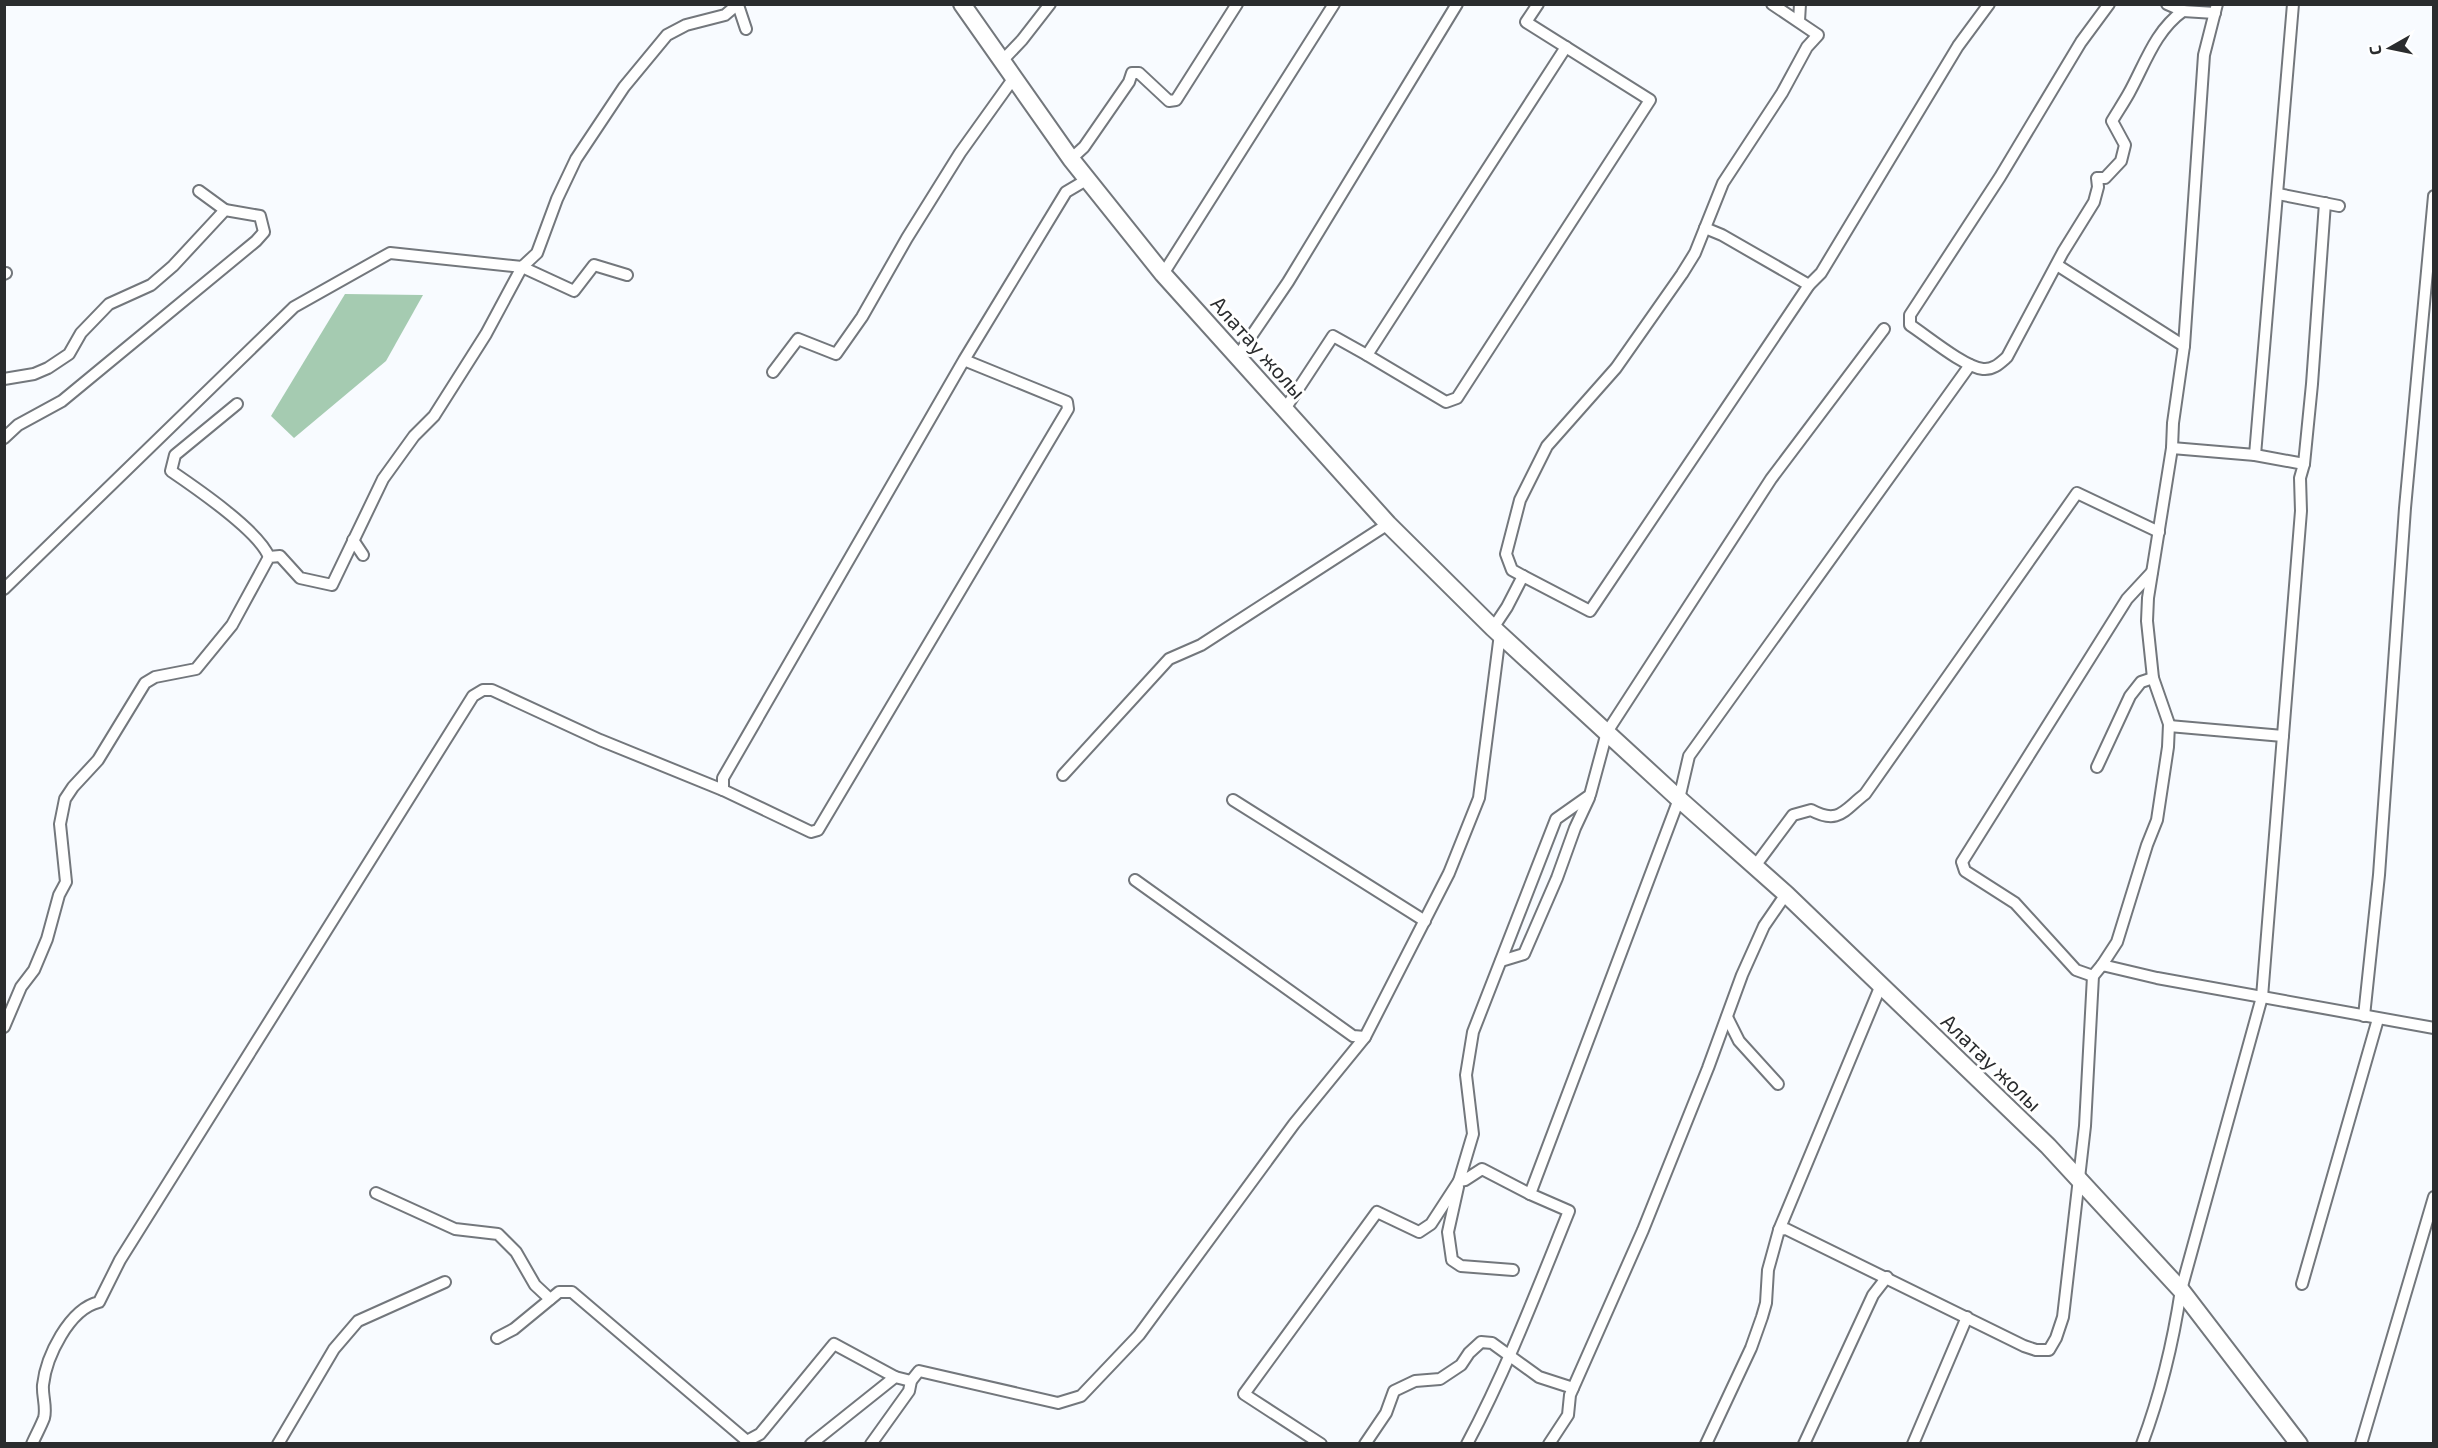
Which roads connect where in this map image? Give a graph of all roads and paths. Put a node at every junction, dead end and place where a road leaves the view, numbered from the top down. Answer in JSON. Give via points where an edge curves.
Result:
{"nodes":[{"id":1,"x":962,"y":4,"type":"edge"},
{"id":2,"x":1050,"y":4,"type":"edge"},
{"id":3,"x":1237,"y":4,"type":"edge"},
{"id":4,"x":1334,"y":4,"type":"edge"},
{"id":5,"x":1457,"y":4,"type":"edge"},
{"id":6,"x":1538,"y":4,"type":"edge"},
{"id":7,"x":1773,"y":4,"type":"edge"},
{"id":8,"x":1800,"y":4,"type":"edge"},
{"id":9,"x":1989,"y":4,"type":"edge"},
{"id":10,"x":2109,"y":4,"type":"edge"},
{"id":11,"x":2167,"y":4,"type":"edge"},
{"id":12,"x":2294,"y":4,"type":"edge"},
{"id":13,"x":738,"y":5,"type":"edge"},
{"id":14,"x":2216,"y":9,"type":"edge"},
{"id":15,"x":2183,"y":11,"type":"junction"},
{"id":16,"x":1799,"y":21,"type":"junction"},
{"id":17,"x":746,"y":29,"type":"dead end"},
{"id":18,"x":1566,"y":47,"type":"junction"},
{"id":19,"x":1000,"y":62,"type":"junction"},
{"id":20,"x":1013,"y":79,"type":"junction"},
{"id":21,"x":1071,"y":159,"type":"junction"},
{"id":22,"x":1088,"y":179,"type":"junction"},
{"id":23,"x":199,"y":191,"type":"dead end"},
{"id":24,"x":2278,"y":194,"type":"junction"},
{"id":25,"x":2433,"y":195,"type":"edge"},
{"id":26,"x":2325,"y":203,"type":"junction"},
{"id":27,"x":2339,"y":206,"type":"dead end"},
{"id":28,"x":225,"y":210,"type":"junction"},
{"id":29,"x":1705,"y":228,"type":"junction"},
{"id":30,"x":2057,"y":266,"type":"junction"},
{"id":31,"x":522,"y":267,"type":"junction"},
{"id":32,"x":1163,"y":274,"type":"junction"},
{"id":33,"x":627,"y":275,"type":"dead end"},
{"id":34,"x":1809,"y":285,"type":"junction"},
{"id":35,"x":1884,"y":329,"type":"dead end"},
{"id":36,"x":2184,"y":346,"type":"junction"},
{"id":37,"x":1366,"y":356,"type":"junction"},
{"id":38,"x":1237,"y":357,"type":"junction"},
{"id":39,"x":964,"y":360,"type":"junction"},
{"id":40,"x":1970,"y":365,"type":"junction"},
{"id":41,"x":773,"y":372,"type":"dead end"},
{"id":42,"x":4,"y":379,"type":"edge"},
{"id":43,"x":237,"y":404,"type":"dead end"},
{"id":44,"x":1285,"y":409,"type":"junction"},
{"id":45,"x":4,"y":438,"type":"edge"},
{"id":46,"x":2172,"y":448,"type":"junction"},
{"id":47,"x":2255,"y":455,"type":"junction"},
{"id":48,"x":2304,"y":464,"type":"junction"},
{"id":49,"x":1388,"y":524,"type":"junction"},
{"id":50,"x":2159,"y":532,"type":"junction"},
{"id":51,"x":353,"y":540,"type":"junction"},
{"id":52,"x":363,"y":555,"type":"dead end"},
{"id":53,"x":269,"y":557,"type":"junction"},
{"id":54,"x":2152,"y":572,"type":"junction"},
{"id":55,"x":1523,"y":576,"type":"junction"},
{"id":56,"x":4,"y":589,"type":"edge"},
{"id":57,"x":1501,"y":635,"type":"junction"},
{"id":58,"x":2153,"y":678,"type":"junction"},
{"id":59,"x":2169,"y":726,"type":"junction"},
{"id":60,"x":1607,"y":732,"type":"junction"},
{"id":61,"x":2283,"y":736,"type":"junction"},
{"id":62,"x":2097,"y":767,"type":"dead end"},
{"id":63,"x":1063,"y":775,"type":"dead end"},
{"id":64,"x":723,"y":790,"type":"junction"},
{"id":65,"x":1590,"y":795,"type":"junction"},
{"id":66,"x":1679,"y":799,"type":"junction"},
{"id":67,"x":1233,"y":800,"type":"dead end"},
{"id":68,"x":1755,"y":866,"type":"junction"},
{"id":69,"x":1135,"y":880,"type":"dead end"},
{"id":70,"x":1786,"y":894,"type":"junction"},
{"id":71,"x":1425,"y":921,"type":"junction"},
{"id":72,"x":1501,"y":961,"type":"junction"},
{"id":73,"x":2102,"y":965,"type":"junction"},
{"id":74,"x":2093,"y":976,"type":"junction"},
{"id":75,"x":1881,"y":985,"type":"junction"},
{"id":76,"x":2262,"y":997,"type":"junction"},
{"id":77,"x":2364,"y":1016,"type":"junction"},
{"id":78,"x":1726,"y":1017,"type":"junction"},
{"id":79,"x":2378,"y":1019,"type":"junction"},
{"id":80,"x":4,"y":1027,"type":"edge"},
{"id":81,"x":2433,"y":1029,"type":"edge"},
{"id":82,"x":1365,"y":1037,"type":"junction"},
{"id":83,"x":1778,"y":1084,"type":"dead end"},
{"id":84,"x":1459,"y":1181,"type":"junction"},
{"id":85,"x":2079,"y":1183,"type":"junction"},
{"id":86,"x":376,"y":1193,"type":"dead end"},
{"id":87,"x":1530,"y":1194,"type":"junction"},
{"id":88,"x":2433,"y":1197,"type":"edge"},
{"id":89,"x":1779,"y":1230,"type":"junction"},
{"id":90,"x":1513,"y":1270,"type":"dead end"},
{"id":91,"x":1887,"y":1277,"type":"junction"},
{"id":92,"x":445,"y":1282,"type":"dead end"},
{"id":93,"x":2302,"y":1284,"type":"dead end"},
{"id":94,"x":2181,"y":1290,"type":"junction"},
{"id":95,"x":550,"y":1299,"type":"junction"},
{"id":96,"x":1967,"y":1317,"type":"junction"},
{"id":97,"x":497,"y":1338,"type":"dead end"},
{"id":98,"x":1510,"y":1356,"type":"junction"},
{"id":99,"x":895,"y":1377,"type":"junction"},
{"id":100,"x":911,"y":1381,"type":"junction"},
{"id":101,"x":1573,"y":1388,"type":"junction"},
{"id":102,"x":748,"y":1442,"type":"edge"},
{"id":103,"x":32,"y":1443,"type":"edge"},
{"id":104,"x":279,"y":1443,"type":"edge"},
{"id":105,"x":811,"y":1443,"type":"edge"},
{"id":106,"x":871,"y":1443,"type":"edge"},
{"id":107,"x":1320,"y":1443,"type":"edge"},
{"id":108,"x":1365,"y":1443,"type":"edge"},
{"id":109,"x":1467,"y":1443,"type":"edge"},
{"id":110,"x":1549,"y":1443,"type":"edge"},
{"id":111,"x":1706,"y":1443,"type":"edge"},
{"id":112,"x":1804,"y":1443,"type":"edge"},
{"id":113,"x":1913,"y":1443,"type":"edge"},
{"id":114,"x":2142,"y":1443,"type":"edge"},
{"id":115,"x":2299,"y":1443,"type":"edge"},
{"id":116,"x":2361,"y":1443,"type":"edge"}],
"edges":[{"from":1,"to":19,"type":"main road"},
{"from":2,"to":19,"type":"street"},
{"from":3,"to":21,"type":"street","via":[[1176,100],[1169,101],[1139,73],[1132,73],[1084,147]]},
{"from":4,"to":32,"type":"street"},
{"from":5,"to":38,"type":"street","via":[[1288,282]]},
{"from":6,"to":18,"type":"street","via":[[1526,22]]},
{"from":7,"to":16,"type":"street"},
{"from":8,"to":16,"type":"street"},
{"from":9,"to":34,"type":"street","via":[[1958,46],[1821,273]]},
{"from":10,"to":40,"type":"street","via":[[2081,42],[2000,177],[1910,315],[1910,325]]},
{"from":11,"to":15,"type":"street"},
{"from":12,"to":24,"type":"street"},
{"from":13,"to":17,"type":"street"},
{"from":13,"to":31,"type":"street","via":[[725,15],[686,25],[667,35],[631,78],[576,159],[537,253]]},
{"from":14,"to":15,"type":"street"},
{"from":14,"to":36,"type":"street","via":[[2204,55]]},
{"from":15,"to":30,"type":"street","via":[[2171,20],[2150,51],[2112,121],[2125,145],[2121,161],[2105,178],[2097,178],[2094,202]]},
{"from":16,"to":29,"type":"street","via":[[1818,35],[1723,183]]},
{"from":18,"to":37,"type":"street"},
{"from":18,"to":37,"type":"street","via":[[1650,100],[1457,398],[1446,402]]},
{"from":19,"to":20,"type":"main road","name":"Алатау жолы"},
{"from":20,"to":21,"type":"main road","name":"Алатау жолы"},
{"from":20,"to":41,"type":"street","via":[[960,153],[836,354],[798,339]]},
{"from":21,"to":22,"type":"main road","name":"Алатау жолы"},
{"from":22,"to":32,"type":"main road","name":"Алатау жолы"},
{"from":22,"to":39,"type":"street","via":[[1066,192]]},
{"from":23,"to":28,"type":"street"},
{"from":24,"to":26,"type":"street"},
{"from":24,"to":47,"type":"street"},
{"from":25,"to":77,"type":"street","via":[[2405,508],[2379,875]]},
{"from":26,"to":27,"type":"street"},
{"from":26,"to":48,"type":"street"},
{"from":28,"to":42,"type":"street","via":[[151,285],[109,304],[81,333],[69,354],[34,374]]},
{"from":28,"to":45,"type":"street","via":[[260,216],[264,232],[62,401],[18,425]]},
{"from":29,"to":34,"type":"street"},
{"from":29,"to":55,"type":"street","via":[[1682,274],[1622,359],[1547,446],[1520,500],[1506,554],[1512,570]]},
{"from":30,"to":36,"type":"street"},
{"from":30,"to":40,"type":"street","via":[[2007,357],[1995,367]]},
{"from":31,"to":33,"type":"street","via":[[574,291],[594,265]]},
{"from":31,"to":51,"type":"street","via":[[434,416],[383,479]]},
{"from":31,"to":56,"type":"street","via":[[390,253],[294,307]]},
{"from":32,"to":38,"type":"main road","name":"Алатау жолы"},
{"from":34,"to":55,"type":"street","via":[[1590,611]]},
{"from":35,"to":60,"type":"street","via":[[1771,478]]},
{"from":36,"to":46,"type":"street"},
{"from":37,"to":44,"type":"street","via":[[1333,336]]},
{"from":38,"to":44,"type":"main road","name":"Алатау жолы"},
{"from":39,"to":64,"type":"street","via":[[723,778]]},
{"from":39,"to":64,"type":"street","via":[[1067,402],[1066,414],[818,830],[804,830]]},
{"from":40,"to":66,"type":"street","via":[[1689,756]]},
{"from":43,"to":53,"type":"street","via":[[175,455],[171,471],[246,530],[265,547]]},
{"from":44,"to":49,"type":"main road","name":"Алатау жолы"},
{"from":46,"to":47,"type":"street"},
{"from":46,"to":50,"type":"street"},
{"from":47,"to":48,"type":"street"},
{"from":48,"to":61,"type":"street"},
{"from":49,"to":57,"type":"main road","name":"Алатау жолы"},
{"from":49,"to":63,"type":"street","via":[[1201,645],[1169,659]]},
{"from":50,"to":54,"type":"street"},
{"from":50,"to":68,"type":"street","via":[[2077,493],[1865,794],[1839,816],[1824,817],[1811,810],[1793,815]]},
{"from":51,"to":52,"type":"street"},
{"from":51,"to":53,"type":"street","via":[[332,585],[300,578],[280,556]]},
{"from":53,"to":80,"type":"street","via":[[232,625],[196,669],[155,677],[145,683],[98,760],[65,799],[60,824],[66,882],[34,970],[21,987]]},
{"from":54,"to":58,"type":"street","via":[[2147,621]]},
{"from":54,"to":74,"type":"street","via":[[2127,599],[1962,862],[1965,871],[2015,903],[2076,970]]},
{"from":55,"to":57,"type":"street","via":[[1507,607]]},
{"from":57,"to":60,"type":"main road","name":"Алатау жолы"},
{"from":57,"to":71,"type":"street","via":[[1479,798]]},
{"from":58,"to":59,"type":"street"},
{"from":58,"to":62,"type":"street","via":[[2141,682],[2130,696]]},
{"from":59,"to":61,"type":"street"},
{"from":59,"to":73,"type":"street","via":[[2157,820],[2117,942]]},
{"from":60,"to":65,"type":"street"},
{"from":60,"to":66,"type":"main road","name":"Алатау жолы"},
{"from":61,"to":76,"type":"street"},
{"from":64,"to":103,"type":"street","via":[[492,690],[473,696],[120,1260],[99,1302],[70,1321],[54,1346],[43,1384],[45,1416]]},
{"from":65,"to":72,"type":"street","via":[[1556,819]]},
{"from":65,"to":72,"type":"street","via":[[1524,954]]},
{"from":66,"to":68,"type":"main road","name":"Алатау жолы"},
{"from":66,"to":87,"type":"street"},
{"from":67,"to":71,"type":"street"},
{"from":68,"to":70,"type":"main road","name":"Алатау жолы"},
{"from":69,"to":82,"type":"street","via":[[1353,1036]]},
{"from":70,"to":75,"type":"main road","name":"Алатау жолы"},
{"from":70,"to":78,"type":"street","via":[[1764,926]]},
{"from":71,"to":82,"type":"street"},
{"from":72,"to":84,"type":"street","via":[[1473,1032],[1466,1075],[1473,1134]]},
{"from":73,"to":74,"type":"street"},
{"from":73,"to":76,"type":"street"},
{"from":74,"to":85,"type":"street"},
{"from":75,"to":85,"type":"main road","name":"Алатау жолы","via":[[2048,1146]]},
{"from":75,"to":89,"type":"street"},
{"from":76,"to":77,"type":"street"},
{"from":76,"to":94,"type":"street"},
{"from":77,"to":79,"type":"street"},
{"from":78,"to":83,"type":"street","via":[[1740,1041]]},
{"from":78,"to":101,"type":"street","via":[[1643,1230]]},
{"from":79,"to":81,"type":"street"},
{"from":79,"to":93,"type":"street"},
{"from":82,"to":100,"type":"street","via":[[1294,1124],[1139,1335],[1081,1396],[1058,1403],[919,1371]]},
{"from":84,"to":87,"type":"street","via":[[1482,1169]]},
{"from":84,"to":90,"type":"street","via":[[1448,1232],[1452,1260],[1461,1266]]},
{"from":84,"to":107,"type":"street","via":[[1431,1224],[1419,1232],[1377,1212],[1244,1394]]},
{"from":85,"to":94,"type":"main road","name":"Алатау жолы"},
{"from":85,"to":96,"type":"street","via":[[2063,1317],[2049,1350],[2024,1346]]},
{"from":86,"to":95,"type":"street","via":[[455,1229],[498,1234],[516,1251],[535,1285]]},
{"from":87,"to":98,"type":"street","via":[[1569,1211]]},
{"from":88,"to":116,"type":"street"},
{"from":89,"to":91,"type":"street","via":[[1786,1229]]},
{"from":89,"to":111,"type":"street","via":[[1768,1270],[1762,1317]]},
{"from":91,"to":96,"type":"street"},
{"from":91,"to":112,"type":"street","via":[[1873,1295]]},
{"from":92,"to":104,"type":"street","via":[[358,1321],[334,1348]]},
{"from":94,"to":114,"type":"street","via":[[2161,1393]]},
{"from":94,"to":115,"type":"main road","name":"Алатау жолы"},
{"from":95,"to":97,"type":"street"},
{"from":95,"to":102,"type":"street","via":[[559,1292],[572,1292]]},
{"from":96,"to":113,"type":"street"},
{"from":98,"to":101,"type":"street","via":[[1539,1377]]},
{"from":98,"to":108,"type":"street","via":[[1492,1343],[1480,1342],[1461,1365],[1440,1378],[1415,1381],[1394,1390],[1386,1413]]},
{"from":98,"to":109,"type":"street"},
{"from":99,"to":100,"type":"street"},
{"from":99,"to":102,"type":"street","via":[[834,1344],[760,1434]]},
{"from":99,"to":105,"type":"street"},
{"from":100,"to":106,"type":"street","via":[[909,1391]]},
{"from":101,"to":110,"type":"street","via":[[1568,1415]]}]}
